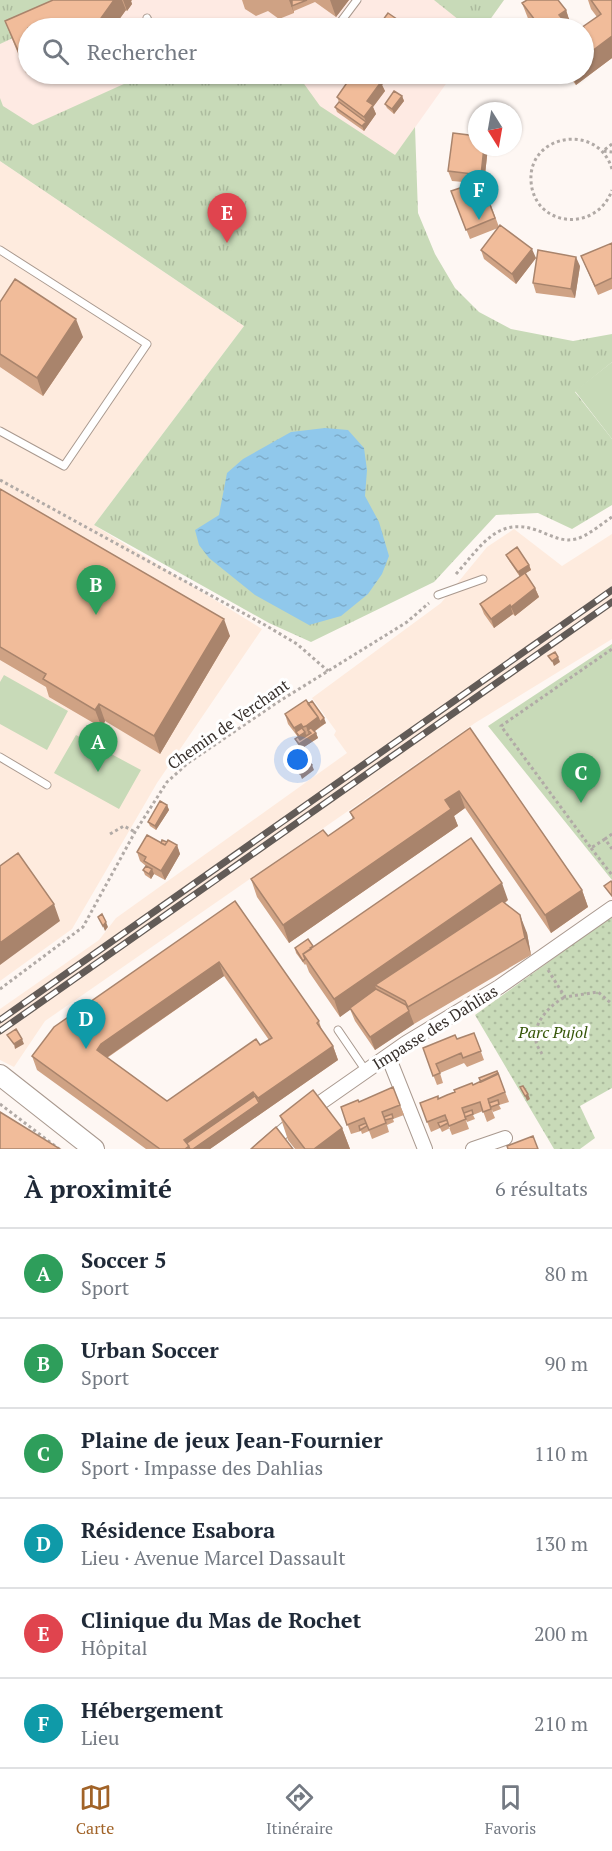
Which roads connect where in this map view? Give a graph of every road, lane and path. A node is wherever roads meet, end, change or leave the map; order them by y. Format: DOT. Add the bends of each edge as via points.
graph roads {
  1 [pos="357,0"];
  2 [pos="344,18"];
  3 [pos="612,144"];
  4 [pos="603,151"];
  5 [pos="612,152"];
  6 [pos="612,168"];
  7 [pos="612,190"];
  8 [pos="0,250"];
  9 [pos="0,431"];
  10 [pos="0,480"];
  11 [pos="612,517"];
  12 [pos="483,579"];
  13 [pos="438,595"];
  14 [pos="612,650"];
  15 [pos="328,671"];
  16 [pos="0,757"];
  17 [pos="47,785"];
  18 [pos="135,832"];
  19 [pos="110,834"];
  20 [pos="612,834"];
  21 [pos="605,839"];
  22 [pos="591,848"];
  23 [pos="612,849"];
  24 [pos="612,875"];
  25 [pos="612,909"];
  26 [pos="541,958"];
  27 [pos="0,989"];
  28 [pos="565,997"];
  29 [pos="612,1004"];
  30 [pos="338,1030"];
  31 [pos="542,1054"];
  32 [pos="388,1056"];
  33 [pos="366,1071"];
  34 [pos="0,1075"];
  35 [pos="0,1104"];
  36 [pos="505,1138"];
  37 [pos="59,1149"];
  38 [pos="94,1149"];
  39 [pos="262,1149"];
  40 [pos="424,1149"];
  41 [pos="473,1149"];
  1 -- 2 [label="lane"];
  3 -- 4 [label="path"];
  4 -- 5 [label="path"];
  4 -- 6 [label="path"];
  4 -- 7 [label="path" via="577,138 550,145 533,166 534,194 552,215 577,220 601,209"];
  8 -- 9 [label="lane" via="147,344 64,466"];
  10 -- 15 [label="path" via="265,625 297,644"];
  11 -- 13 [label="path, Chemin de Verchant" via="575,540 560,540 531,527 503,529 489,537"];
  12 -- 13 [label="lane"];
  13 -- 15 [label="path, Chemin de Verchant" via="407,622"];
  14 -- 22 [label="path" via="501,726"];
  15 -- 18 [label="path, Chemin de Verchant" via="188,763 167,782"];
  16 -- 17 [label="lane"];
  18 -- 19 [label="path" via="124,826"];
  18 -- 27 [label="path, Chemin de Verchant" via="83,927"];
  20 -- 21 [label="path"];
  21 -- 22 [label="path"];
  21 -- 23 [label="path"];
  22 -- 24 [label="path"];
  25 -- 26 [label="street, Impasse des Dahlias"];
  26 -- 28 [label="path"];
  26 -- 32 [label="street, Impasse des Dahlias"];
  28 -- 29 [label="path" via="598,992"];
  28 -- 31 [label="path" via="546,1012 536,1029"];
  30 -- 33 [label="lane"];
  32 -- 33 [label="street, Impasse des Dahlias"];
  32 -- 40 [label="street"];
  33 -- 39 [label="street, Impasse des Dahlias"];
  34 -- 38 [label="street"];
  35 -- 37 [label="path"];
  36 -- 41 [label="street"];
}
